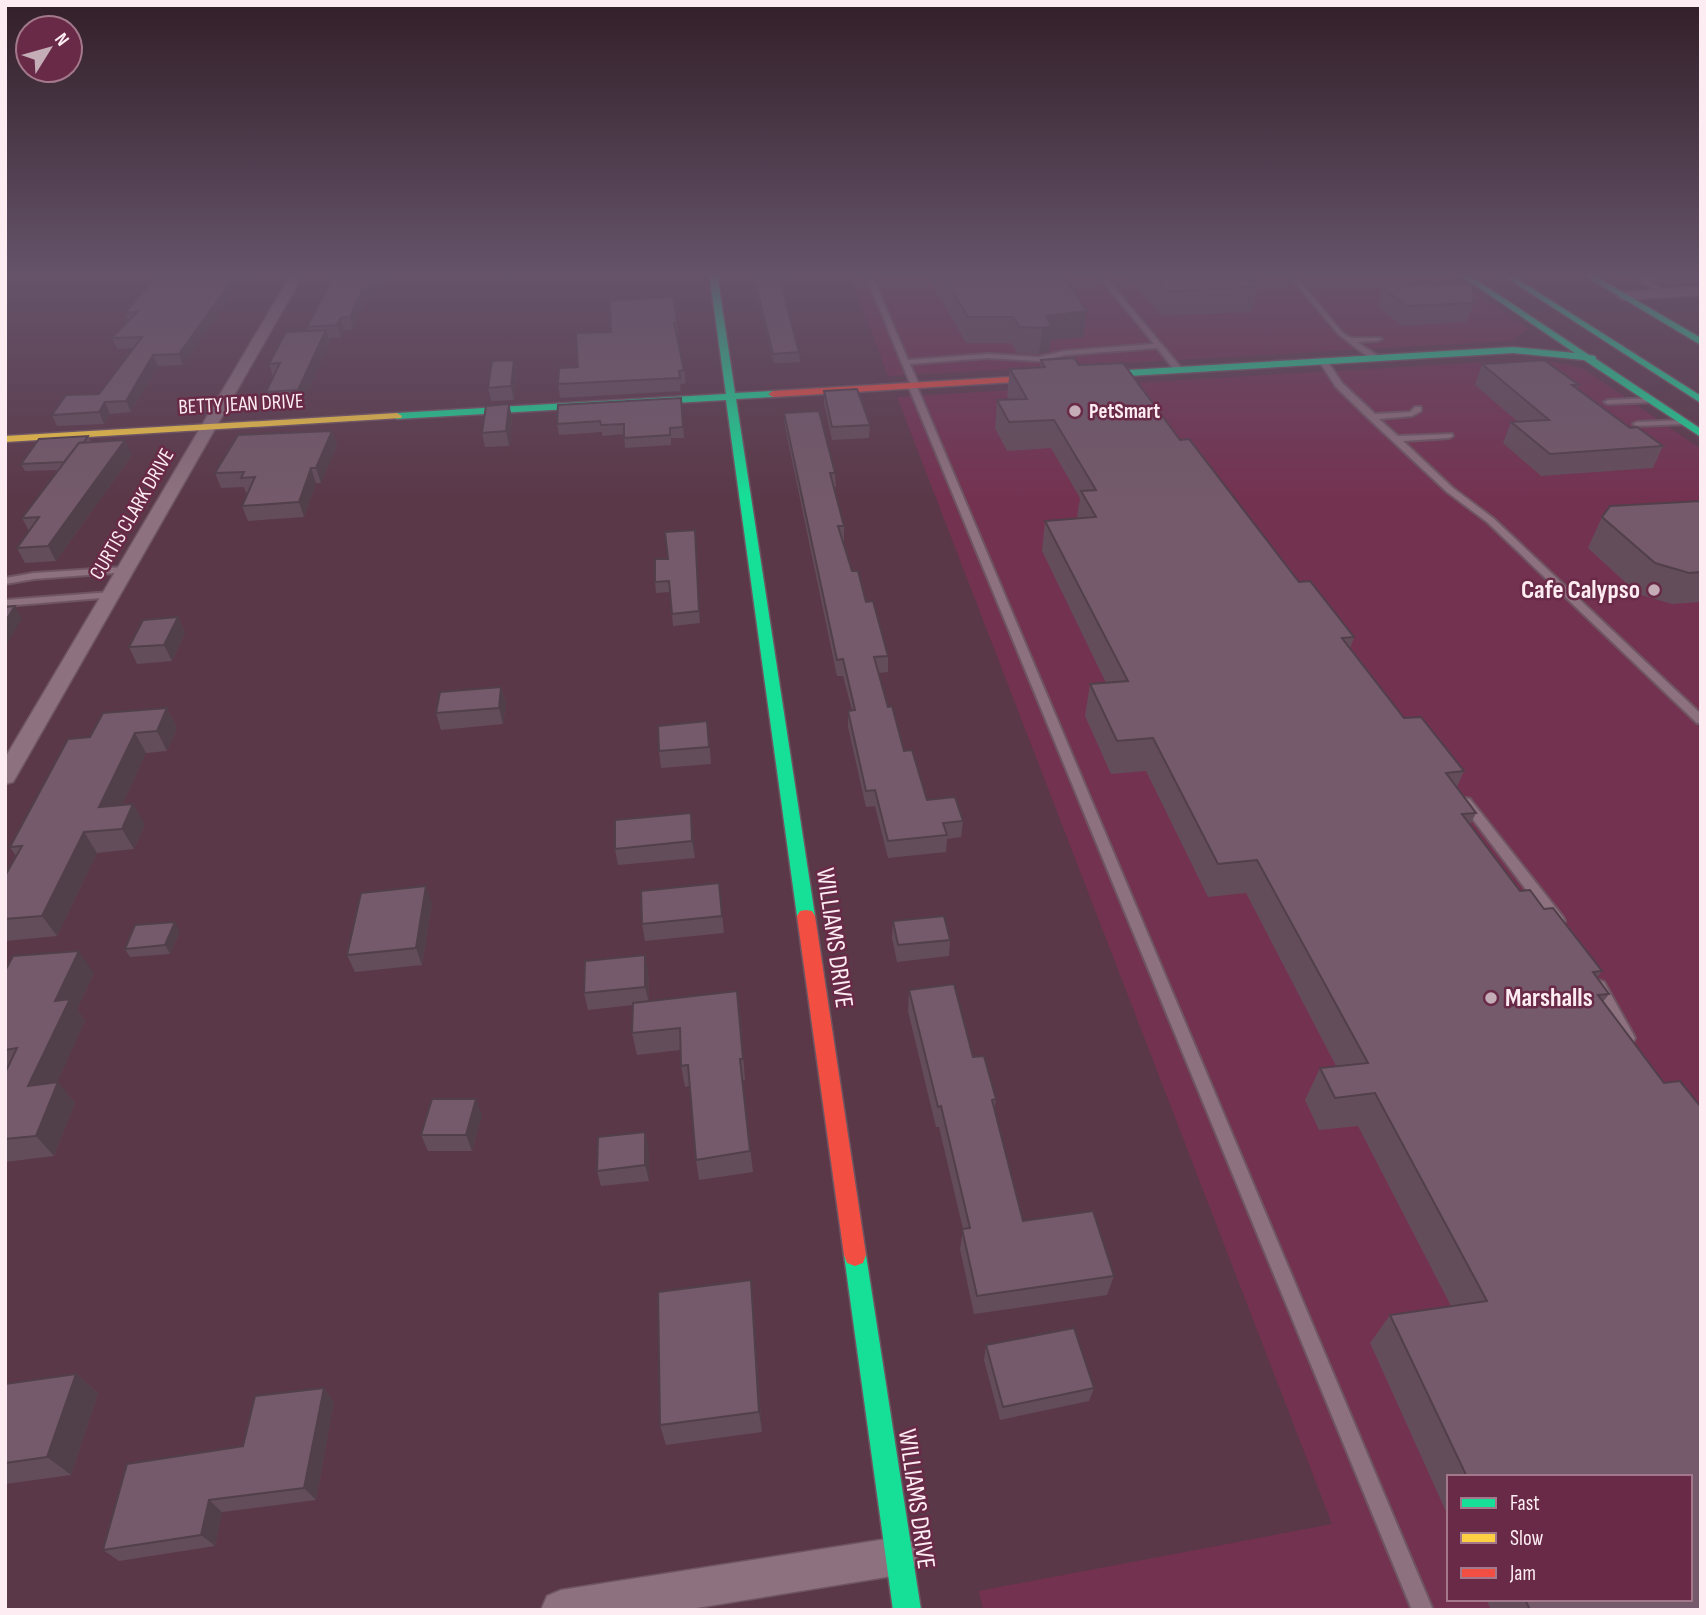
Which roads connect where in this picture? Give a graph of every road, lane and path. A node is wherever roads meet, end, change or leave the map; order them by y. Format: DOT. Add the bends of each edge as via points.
graph roads {
  1 [pos="254,348"];
  2 [pos="723,348"];
  3 [pos="900,348"];
  4 [pos="1127,348"];
  5 [pos="1161,348"];
  6 [pos="1362,348"];
  7 [pos="1517,348"];
  8 [pos="1576,348"];
  9 [pos="1580,348"];
  10 [pos="1621,348"];
  11 [pos="1048,349"];
  12 [pos="1513,350"];
  13 [pos="1016,351"];
  14 [pos="1065,353"];
  15 [pos="1002,355"];
  16 [pos="1375,358"];
  17 [pos="1592,358"];
  18 [pos="1323,361"];
  19 [pos="906,362"];
  20 [pos="1179,370"];
  21 [pos="1125,373"];
  22 [pos="913,385"];
  23 [pos="1138,390"];
  24 [pos="730,397"];
  25 [pos="1652,400"];
  26 [pos="1701,400"];
  27 [pos="1608,402"];
  28 [pos="1418,409"];
  29 [pos="1372,417"];
  30 [pos="1701,419"];
  31 [pos="1683,422"];
  32 [pos="1637,424"];
  33 [pos="209,427"];
  34 [pos="1701,434"];
  35 [pos="1449,436"];
  36 [pos="5,439"];
  37 [pos="1396,439"];
  38 [pos="125,570"];
  39 [pos="5,582"];
  40 [pos="111,595"];
  41 [pos="5,603"];
  42 [pos="1699,700"];
  43 [pos="1696,713"];
  44 [pos="1701,720"];
  45 [pos="5,777"];
  46 [pos="1458,791"];
  47 [pos="1564,929"];
  48 [pos="1592,973"];
  49 [pos="1633,1045"];
  50 [pos="899,1556"];
  51 [pos="561,1610"];
  52 [pos="907,1610"];
  53 [pos="1423,1610"];
  1 -- 33 [label="street, CURTIS CLARK DRIVE"];
  2 -- 24 [label="main road, WILLIAMS DRIVE"];
  3 -- 19 [label="lane"];
  4 -- 14 [label="lane"];
  5 -- 20 [label="lane"];
  6 -- 16 [label="lane"];
  7 -- 12 [label="main road"];
  8 -- 17 [label="main road"];
  9 -- 30 [label="main road"];
  10 -- 26 [label="main road"];
  11 -- 14 [label="lane"];
  12 -- 16 [label="main road, BETTY JEAN DRIVE"];
  12 -- 17 [label="main road"];
  13 -- 15 [label="lane"];
  14 -- 15 [label="lane" via="1024,360"];
  15 -- 19 [label="lane"];
  16 -- 18 [label="main road, BETTY JEAN DRIVE"];
  17 -- 25 [label="main road"];
  18 -- 20 [label="main road, BETTY JEAN DRIVE"];
  18 -- 29 [label="lane" via="1339,385"];
  19 -- 22 [label="lane"];
  20 -- 21 [label="main road, BETTY JEAN DRIVE"];
  21 -- 22 [label="main road, BETTY JEAN DRIVE"];
  21 -- 23 [label="lane"];
  22 -- 24 [label="main road, BETTY JEAN DRIVE"];
  22 -- 53 [label="lane"];
  24 -- 33 [label="main road, BETTY JEAN DRIVE"];
  24 -- 50 [label="main road, WILLIAMS DRIVE"];
  25 -- 27 [label="lane"];
  25 -- 31 [label="main road"];
  28 -- 29 [label="lane" via="1412,414"];
  29 -- 37 [label="lane"];
  31 -- 32 [label="lane"];
  31 -- 34 [label="main road"];
  33 -- 36 [label="main road, BETTY JEAN DRIVE"];
  33 -- 38 [label="street, CURTIS CLARK DRIVE"];
  35 -- 37 [label="lane"];
  37 -- 43 [label="lane" via="1490,520"];
  38 -- 39 [label="lane"];
  38 -- 40 [label="street, CURTIS CLARK DRIVE"];
  40 -- 41 [label="lane"];
  40 -- 45 [label="street, CURTIS CLARK DRIVE"];
  42 -- 43 [label="lane"];
  43 -- 44 [label="lane"];
  46 -- 47 [label="lane"];
  48 -- 49 [label="lane"];
  50 -- 51 [label="street"];
  50 -- 52 [label="main road, WILLIAMS DRIVE"];
}
